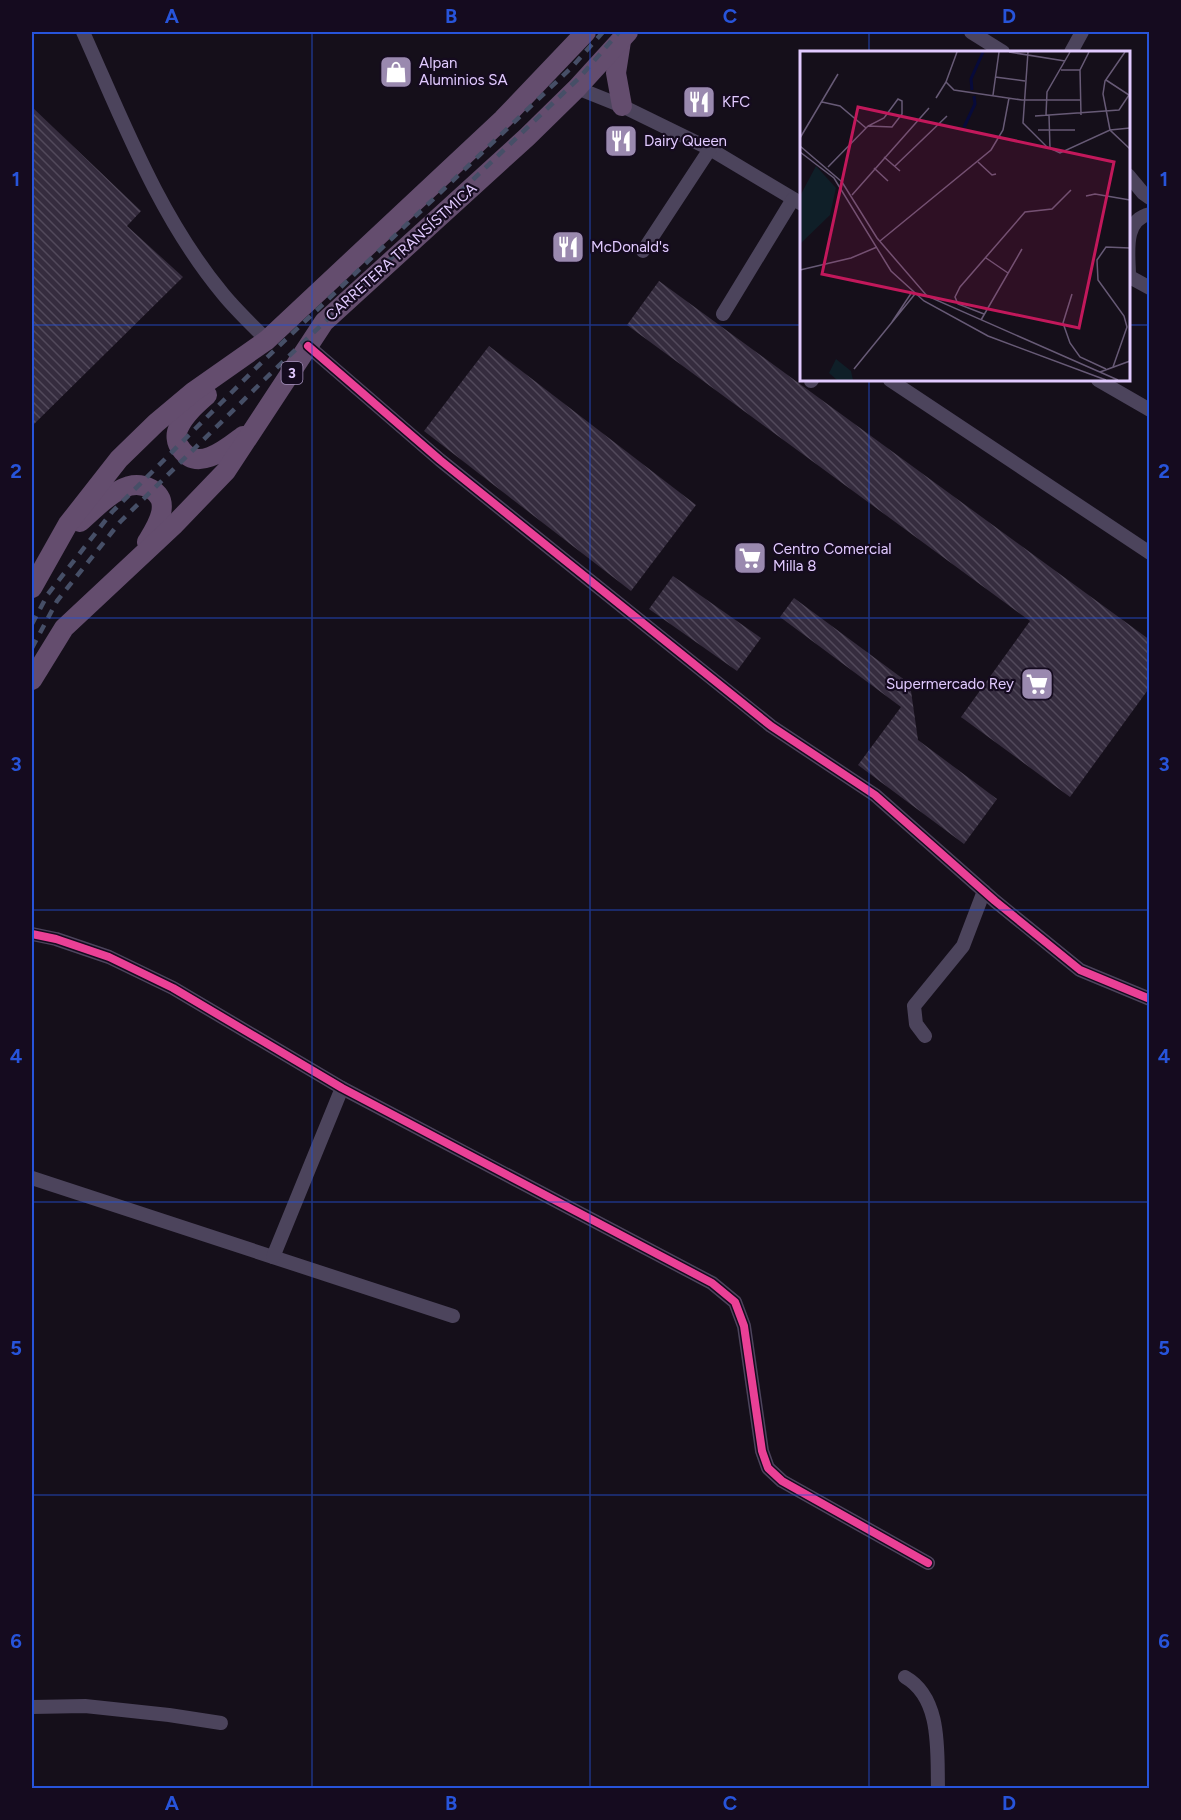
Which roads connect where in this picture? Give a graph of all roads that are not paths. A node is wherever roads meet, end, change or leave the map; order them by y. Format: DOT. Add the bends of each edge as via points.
graph roads {
  1 [pos="83,32"];
  2 [pos="586,32"];
  3 [pos="971,32"];
  4 [pos="1082,32"];
  5 [pos="625,36"];
  6 [pos="1001,51"];
  7 [pos="1072,51"];
  8 [pos="577,88"];
  9 [pos="622,106"];
  10 [pos="710,149"];
  11 [pos="1130,177"];
  12 [pos="1149,198"];
  13 [pos="797,201"];
  14 [pos="1149,214"];
  15 [pos="1130,235"];
  16 [pos="643,251"];
  17 [pos="1130,277"];
  18 [pos="1149,288"];
  19 [pos="723,314"];
  20 [pos="267,340"];
  21 [pos="308,345"];
  22 [pos="240,361"];
  23 [pos="891,381"];
  24 [pos="1100,381"];
  25 [pos="1149,410"];
  26 [pos="258,424"];
  27 [pos="57,541"];
  28 [pos="1149,553"];
  29 [pos="134,562"];
  30 [pos="32,588"];
  31 [pos="32,680"];
  32 [pos="984,891"];
  33 [pos="32,934"];
  34 [pos="1149,999"];
  35 [pos="926,1036"];
  36 [pos="342,1088"];
  37 [pos="32,1178"];
  38 [pos="273,1257"];
  39 [pos="453,1316"];
  40 [pos="928,1563"];
  41 [pos="904,1677"];
  42 [pos="32,1707"];
  43 [pos="221,1723"];
  44 [pos="939,1788"];
  1 -- 20 [label="street" via="147,175 181,235 222,294"];
  2 -- 20 [label="main road, CARRETERA TRANSÍSTMICA" via="503,118"];
  3 -- 6 [label="street"];
  4 -- 7 [label="street"];
  5 -- 8 [label="main road, CARRETERA TRANSÍSTMICA / 3"];
  5 -- 9 [label="main road" via="616,73"];
  8 -- 9 [label="street"];
  8 -- 21 [label="main road, CARRETERA TRANSÍSTMICA / 3" via="324,322"];
  9 -- 10 [label="street"];
  10 -- 13 [label="street"];
  10 -- 16 [label="street"];
  11 -- 12 [label="street"];
  13 -- 19 [label="street"];
  14 -- 15 [label="street" via="1132,225"];
  17 -- 18 [label="street"];
  20 -- 22 [label="main road, CARRETERA TRANSÍSTMICA"];
  21 -- 26 [label="main road, CARRETERA TRANSÍSTMICA / 3"];
  21 -- 32 [label="street" via="440,460 771,726 875,795"];
  22 -- 26 [label="main road" via="185,417 178,428 177,441 188,456 209,458"];
  22 -- 27 [label="main road, CARRETERA TRANSÍSTMICA" via="193,392 119,459"];
  23 -- 28 [label="street"];
  24 -- 25 [label="street"];
  26 -- 29 [label="main road, CARRETERA TRANSÍSTMICA / 3" via="226,471"];
  27 -- 29 [label="main road" via="117,492 143,486 156,492 162,510 157,527"];
  27 -- 30 [label="main road, CARRETERA TRANSÍSTMICA"];
  29 -- 31 [label="main road, CARRETERA TRANSÍSTMICA / 3" via="64,628"];
  32 -- 34 [label="street" via="1080,970"];
  32 -- 35 [label="street" via="963,946 914,1006 916,1024"];
  33 -- 36 [label="street" via="109,957 173,988"];
  36 -- 38 [label="street"];
  36 -- 40 [label="street" via="712,1283 735,1302 744,1326 762,1451 768,1468 782,1481"];
  37 -- 38 [label="street"];
  38 -- 39 [label="street"];
  41 -- 44 [label="street" via="912,1681 929,1704 937,1738"];
  42 -- 43 [label="street" via="85,1706"];
}
